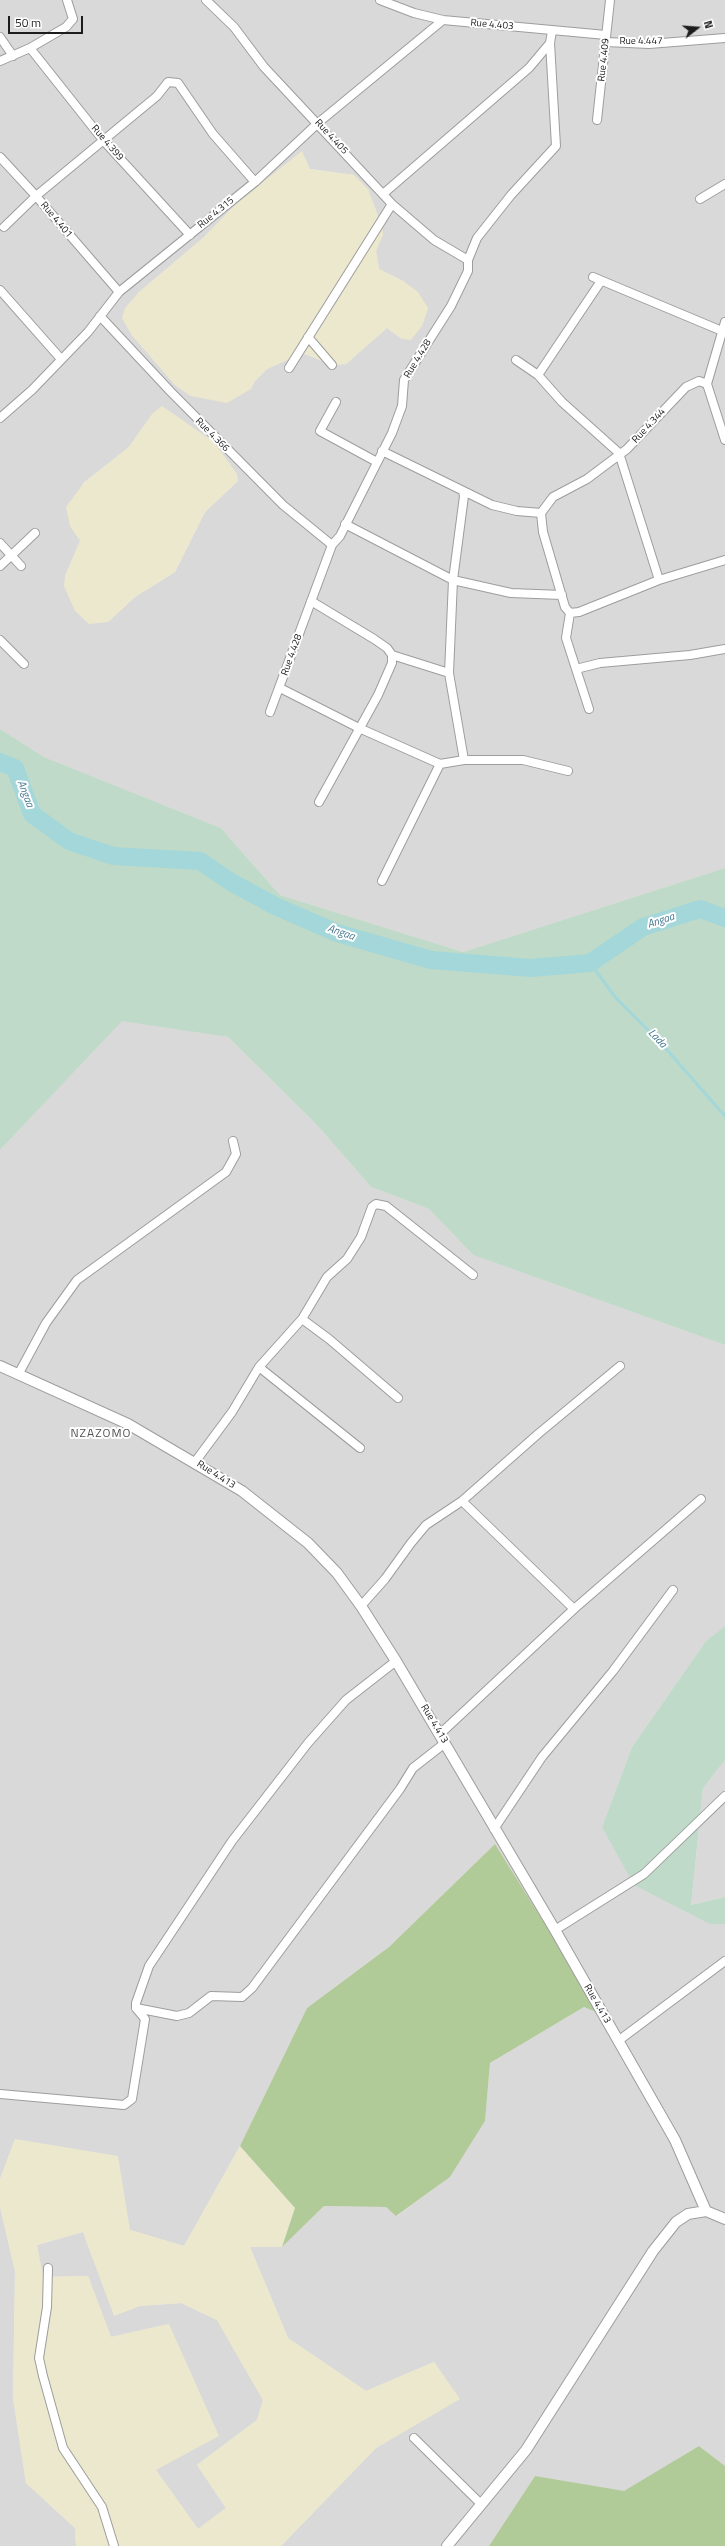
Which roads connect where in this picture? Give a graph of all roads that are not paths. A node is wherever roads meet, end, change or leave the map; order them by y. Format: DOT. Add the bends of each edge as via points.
graph roads {
  1 [pos="67,0"];
  2 [pos="206,0"];
  3 [pos="380,0"];
  4 [pos="610,0"];
  5 [pos="443,20"];
  6 [pos="552,31"];
  7 [pos="0,37"];
  8 [pos="606,38"];
  9 [pos="725,38"];
  10 [pos="550,43"];
  11 [pos="30,48"];
  12 [pos="13,56"];
  13 [pos="0,60"];
  14 [pos="598,120"];
  15 [pos="318,123"];
  16 [pos="103,140"];
  17 [pos="0,157"];
  18 [pos="255,182"];
  19 [pos="725,184"];
  20 [pos="383,194"];
  21 [pos="36,196"];
  22 [pos="700,199"];
  23 [pos="392,204"];
  24 [pos="4,227"];
  25 [pos="190,234"];
  26 [pos="468,260"];
  27 [pos="593,277"];
  28 [pos="601,281"];
  29 [pos="0,290"];
  30 [pos="119,292"];
  31 [pos="100,316"];
  32 [pos="725,322"];
  33 [pos="722,331"];
  34 [pos="308,338"];
  35 [pos="61,359"];
  36 [pos="516,360"];
  37 [pos="332,365"];
  38 [pos="289,368"];
  39 [pos="538,375"];
  40 [pos="707,384"];
  41 [pos="336,402"];
  42 [pos="0,418"];
  43 [pos="725,440"];
  44 [pos="382,451"];
  45 [pos="619,452"];
  46 [pos="376,462"];
  47 [pos="463,491"];
  48 [pos="541,513"];
  49 [pos="345,524"];
  50 [pos="35,532"];
  51 [pos="0,543"];
  52 [pos="332,545"];
  53 [pos="11,555"];
  54 [pos="725,560"];
  55 [pos="0,566"];
  56 [pos="21,566"];
  57 [pos="453,580"];
  58 [pos="659,580"];
  59 [pos="562,595"];
  60 [pos="311,601"];
  61 [pos="570,613"];
  62 [pos="0,640"];
  63 [pos="725,649"];
  64 [pos="392,655"];
  65 [pos="24,664"];
  66 [pos="576,669"];
  67 [pos="449,673"];
  68 [pos="280,688"];
  69 [pos="589,709"];
  70 [pos="270,712"];
  71 [pos="359,728"];
  72 [pos="464,760"];
  73 [pos="440,764"];
  74 [pos="568,771"];
  75 [pos="319,802"];
  76 [pos="382,881"];
  77 [pos="233,1141"];
  78 [pos="473,1275"];
  79 [pos="302,1319"];
  80 [pos="0,1366"];
  81 [pos="259,1366"];
  82 [pos="620,1366"];
  83 [pos="20,1374"];
  84 [pos="398,1398"];
  85 [pos="360,1448"];
  86 [pos="195,1462"];
  87 [pos="702,1499"];
  88 [pos="462,1501"];
  89 [pos="673,1590"];
  90 [pos="362,1606"];
  91 [pos="574,1609"];
  92 [pos="396,1661"];
  93 [pos="443,1738"];
  94 [pos="725,1796"];
  95 [pos="494,1829"];
  96 [pos="555,1930"];
  97 [pos="725,1961"];
  98 [pos="136,2008"];
  99 [pos="618,2041"];
  100 [pos="0,2094"];
  101 [pos="706,2211"];
  102 [pos="725,2219"];
  103 [pos="48,2268"];
  104 [pos="414,2438"];
  105 [pos="481,2504"];
  106 [pos="114,2546"];
  107 [pos="447,2546"];
  1 -- 11 [label="street" via="73,19 66,27"];
  2 -- 15 [label="street, Rue 4.405" via="234,27 264,67"];
  3 -- 5 [label="street, Rue 4.403" via="414,13"];
  4 -- 8 [label="street, Rue 4.409"];
  5 -- 6 [label="street, Rue 4.403"];
  5 -- 15 [label="street, Rue 4.315"];
  6 -- 8 [label="street, Rue 4.403"];
  6 -- 10 [label="street, Rue 4.428"];
  7 -- 12 [label="street"];
  8 -- 9 [label="street, Rue 4.447" via="649,44"];
  8 -- 14 [label="street, Rue 4.409"];
  10 -- 20 [label="street" via="528,68"];
  10 -- 26 [label="street, Rue 4.428" via="556,146 476,238"];
  11 -- 12 [label="street"];
  11 -- 16 [label="street, Rue 4.399"];
  12 -- 13 [label="street"];
  15 -- 18 [label="street, Rue 4.315"];
  15 -- 20 [label="street, Rue 4.405"];
  16 -- 18 [label="street, Rue 4.401" via="157,96 168,82 174,81 213,134"];
  16 -- 21 [label="street, Rue 4.401"];
  16 -- 25 [label="street, Rue 4.399"];
  17 -- 21 [label="street"];
  18 -- 25 [label="street, Rue 4.315"];
  19 -- 22 [label="street"];
  20 -- 23 [label="street, Rue 4.405"];
  21 -- 24 [label="street"];
  21 -- 30 [label="street, Rue 4.401"];
  23 -- 26 [label="street, Rue 4.405" via="434,240"];
  23 -- 34 [label="street"];
  25 -- 30 [label="street, Rue 4.315"];
  26 -- 44 [label="street, Rue 4.428" via="468,271 451,306 404,380 402,406"];
  27 -- 28 [label="street"];
  28 -- 33 [label="street"];
  28 -- 39 [label="street"];
  29 -- 35 [label="street"];
  30 -- 31 [label="street, Rue 4.315"];
  31 -- 35 [label="street, Rue 4.315"];
  31 -- 52 [label="street, Rue 4.366" via="283,505"];
  32 -- 33 [label="street"];
  33 -- 40 [label="street"];
  34 -- 37 [label="street"];
  34 -- 38 [label="street"];
  35 -- 42 [label="street, Rue 4.315"];
  36 -- 39 [label="street"];
  39 -- 45 [label="street" via="562,402"];
  40 -- 43 [label="street"];
  40 -- 45 [label="street, Rue 4.344" via="699,381 686,387 627,449"];
  41 -- 46 [label="street" via="320,431"];
  44 -- 46 [label="street, Rue 4.428"];
  44 -- 47 [label="street" via="456,485"];
  45 -- 48 [label="street, Rue 4.344" via="587,479 553,497"];
  45 -- 58 [label="street"];
  46 -- 49 [label="street, Rue 4.428"];
  47 -- 48 [label="street" via="492,505"];
  47 -- 57 [label="street"];
  48 -- 59 [label="street" via="543,532"];
  49 -- 52 [label="street, Rue 4.428" via="340,536"];
  49 -- 57 [label="street"];
  50 -- 53 [label="street"];
  51 -- 53 [label="street"];
  52 -- 60 [label="street, Rue 4.428"];
  53 -- 55 [label="street"];
  53 -- 56 [label="street"];
  54 -- 58 [label="street"];
  57 -- 59 [label="street" via="511,593"];
  57 -- 67 [label="street"];
  58 -- 61 [label="street" via="579,612"];
  59 -- 61 [label="street" via="565,607"];
  60 -- 64 [label="street" via="374,639"];
  60 -- 68 [label="street, Rue 4.428"];
  61 -- 66 [label="street" via="566,638"];
  62 -- 65 [label="street"];
  63 -- 66 [label="street" via="690,655 600,663"];
  64 -- 67 [label="street"];
  64 -- 71 [label="street" via="392,663"];
  66 -- 69 [label="street"];
  67 -- 72 [label="street"];
  68 -- 70 [label="street, Rue 4.428"];
  68 -- 71 [label="street"];
  71 -- 73 [label="street"];
  71 -- 75 [label="street"];
  72 -- 73 [label="street"];
  72 -- 74 [label="street" via="523,760"];
  73 -- 76 [label="street"];
  77 -- 83 [label="street" via="236,1154 226,1172 76,1280 46,1323"];
  78 -- 79 [label="street" via="386,1206 376,1204 372,1207 362,1237 347,1259 320,1286"];
  79 -- 81 [label="street"];
  79 -- 84 [label="street" via="330,1339"];
  80 -- 83 [label="street, Rue 4.413"];
  81 -- 85 [label="street"];
  81 -- 86 [label="street" via="232,1412"];
  82 -- 88 [label="street"];
  83 -- 86 [label="street, Rue 4.413" via="128,1424"];
  86 -- 90 [label="street, Rue 4.413" via="242,1490 308,1542 337,1573"];
  87 -- 91 [label="street"];
  88 -- 90 [label="street" via="426,1525 397,1565"];
  88 -- 91 [label="street"];
  89 -- 95 [label="street" via="613,1671 542,1757"];
  90 -- 92 [label="street, Rue 4.413"];
  91 -- 93 [label="street"];
  92 -- 93 [label="street, Rue 4.413"];
  92 -- 98 [label="street" via="346,1700 308,1743 232,1841 149,1966"];
  93 -- 95 [label="street, Rue 4.413"];
  93 -- 98 [label="street" via="413,1768 252,1988 242,1997 210,1996 189,2013 177,2016"];
  94 -- 96 [label="street" via="644,1874"];
  95 -- 96 [label="street, Rue 4.413"];
  96 -- 99 [label="street, Rue 4.413"];
  97 -- 99 [label="street"];
  98 -- 100 [label="street" via="145,2019 132,2099 129,2102 124,2105"];
  99 -- 101 [label="street, Rue 4.413" via="674,2140"];
  101 -- 102 [label="street"];
  101 -- 105 [label="street" via="688,2214 676,2222 653,2251 526,2450"];
  103 -- 106 [label="street" via="47,2307 39,2358 43,2376 63,2448 102,2507"];
  104 -- 105 [label="street"];
  105 -- 107 [label="street"];
}
